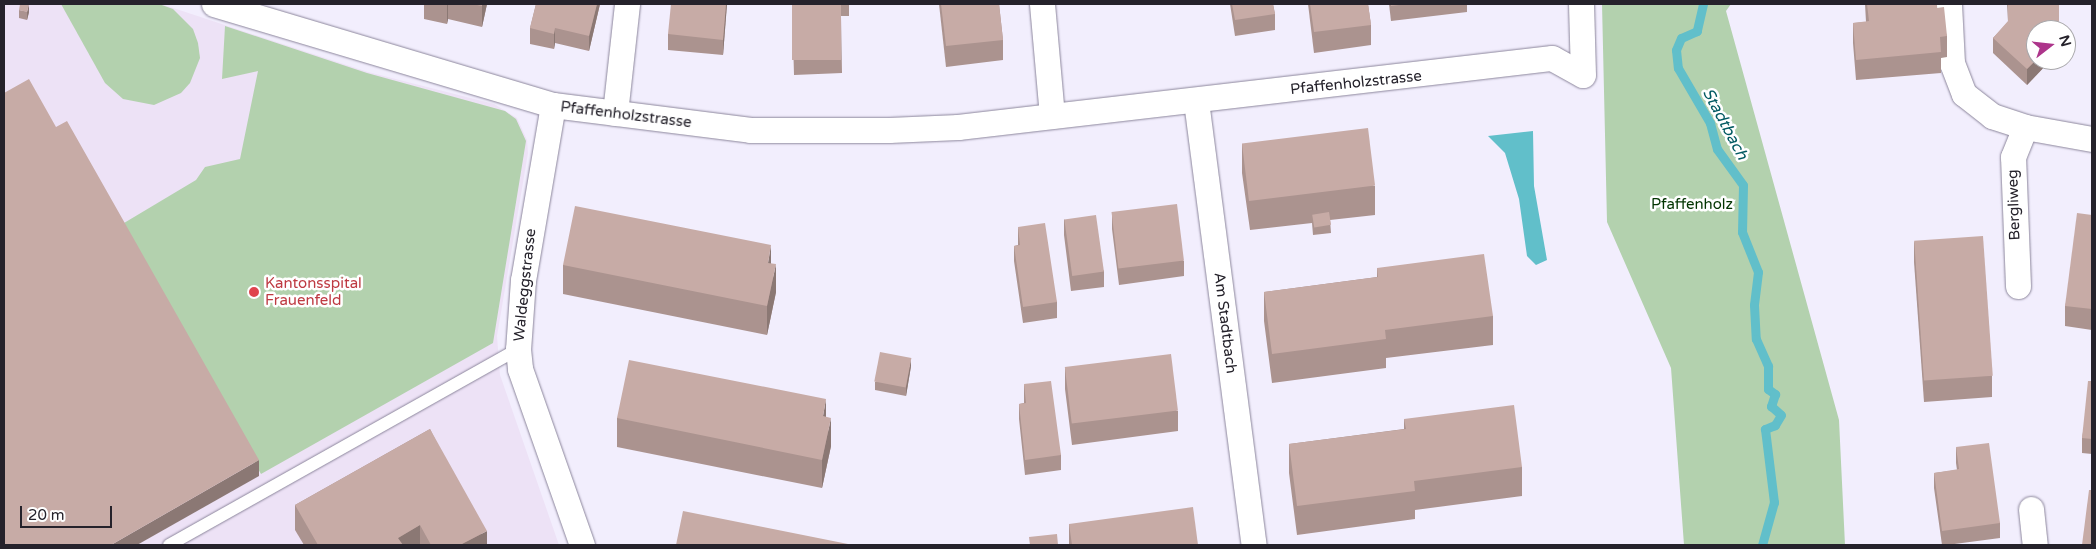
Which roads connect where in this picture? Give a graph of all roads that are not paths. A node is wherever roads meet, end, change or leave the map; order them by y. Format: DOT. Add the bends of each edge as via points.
graph roads {
  1 [pos="214,4"];
  2 [pos="627,4"];
  3 [pos="1042,4"];
  4 [pos="1581,4"];
  5 [pos="1949,4"];
  6 [pos="1196,101"];
  7 [pos="553,105"];
  8 [pos="615,113"];
  9 [pos="1052,116"];
  10 [pos="2025,127"];
  11 [pos="2092,139"];
  12 [pos="2018,286"];
  13 [pos="518,349"];
  14 [pos="2031,509"];
  15 [pos="169,545"];
  16 [pos="582,545"];
  17 [pos="1254,545"];
  18 [pos="2035,545"];
  1 -- 7 [label="street, Pfaffenholzstrasse"];
  2 -- 8 [label="street"];
  3 -- 9 [label="street"];
  4 -- 6 [label="street, Pfaffenholzstrasse" via="1584,75 1552,58"];
  5 -- 10 [label="street" via="1952,63 1964,94 1992,116"];
  6 -- 9 [label="street, Pfaffenholzstrasse"];
  6 -- 17 [label="street, Am Stadtbach"];
  7 -- 8 [label="street, Pfaffenholzstrasse"];
  7 -- 13 [label="street, Waldeggstrasse" via="523,280"];
  8 -- 9 [label="street, Pfaffenholzstrasse" via="760,130 889,130"];
  10 -- 11 [label="street"];
  10 -- 12 [label="street, Bergliweg" via="2013,157"];
  13 -- 15 [label="lane"];
  13 -- 16 [label="street, Waldeggstrasse" via="520,369"];
  14 -- 18 [label="street"];
}
